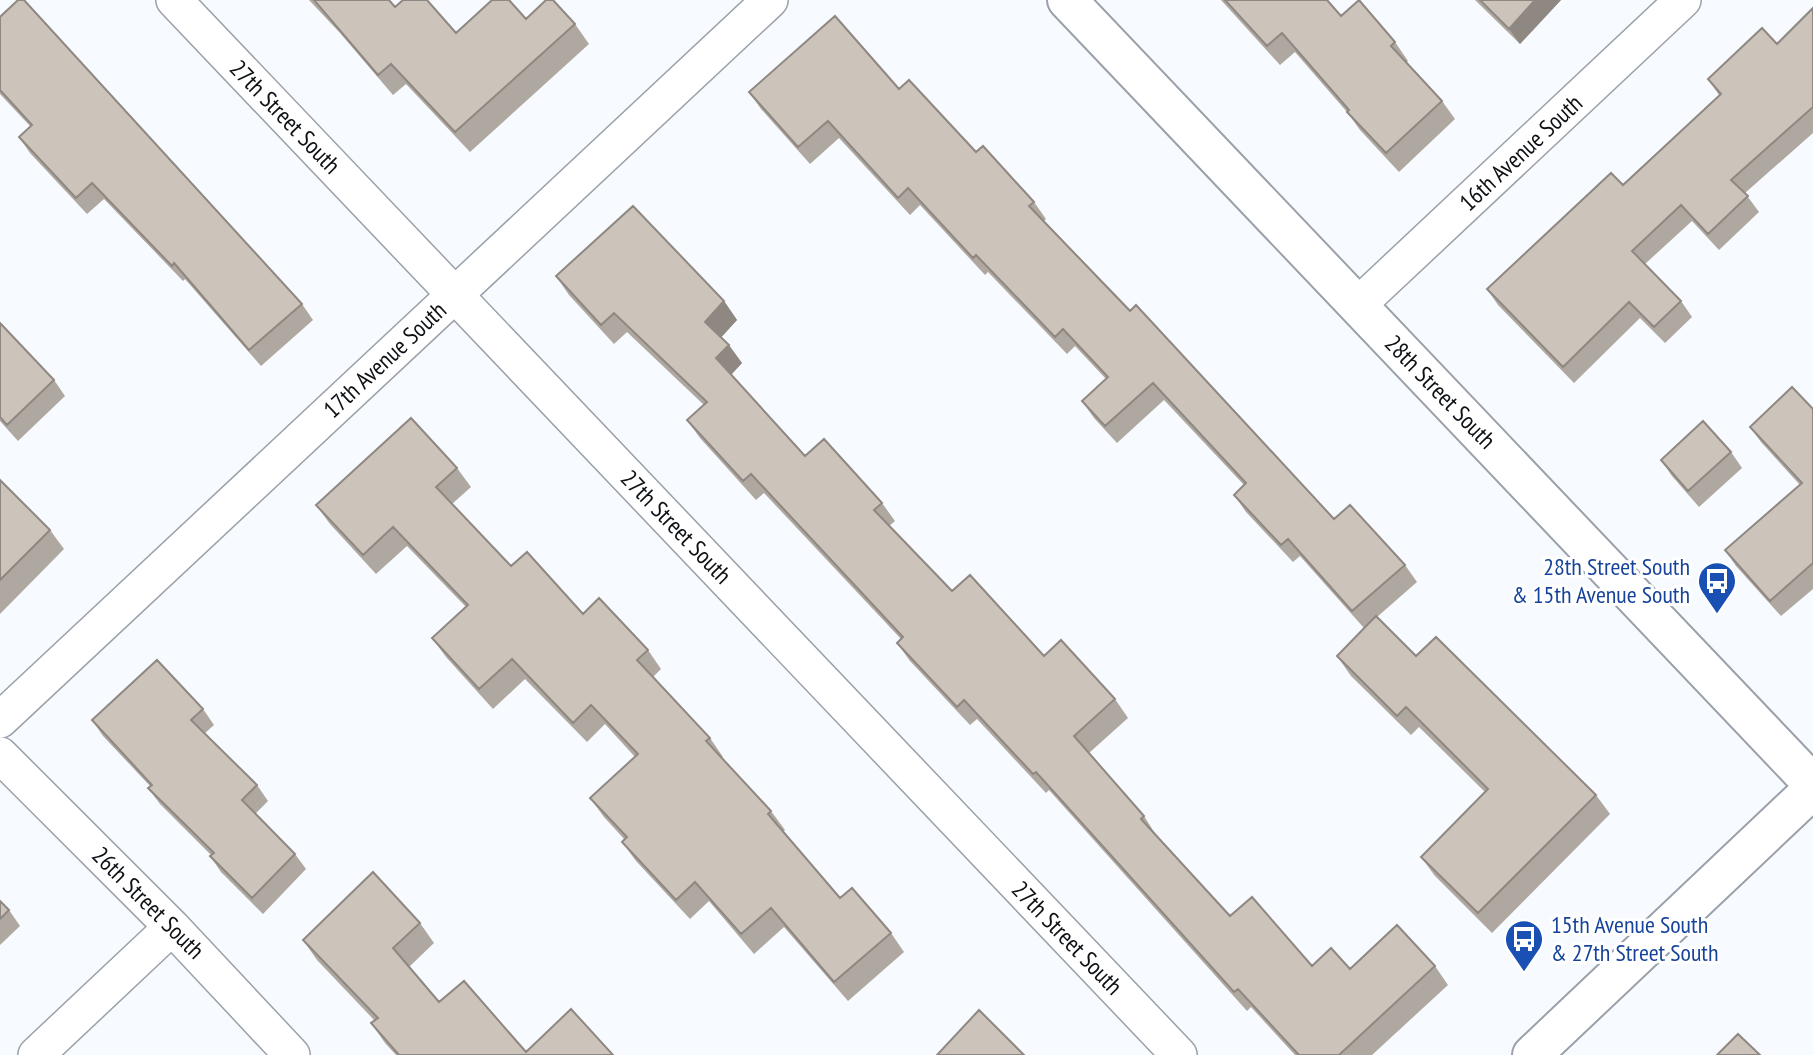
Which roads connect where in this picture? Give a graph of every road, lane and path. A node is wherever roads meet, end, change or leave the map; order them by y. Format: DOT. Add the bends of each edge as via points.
graph roads {
  1 [pos="174,0"];
  2 [pos="769,0"];
  3 [pos="1067,0"];
  4 [pos="1683,0"];
  5 [pos="455,295"];
  6 [pos="1358,306"];
  7 [pos="0,720"];
  8 [pos="0,755"];
  9 [pos="1813,787"];
  10 [pos="173,926"];
  11 [pos="36,1055"];
  12 [pos="292,1055"];
  13 [pos="1179,1055"];
  14 [pos="1532,1055"];
  1 -- 5 [label="street, 27th Street South"];
  2 -- 5 [label="street, 17th Avenue South"];
  3 -- 6 [label="street, 28th Street South"];
  4 -- 6 [label="street, 16th Avenue South"];
  5 -- 7 [label="street, 17th Avenue South"];
  5 -- 13 [label="street, 27th Street South"];
  6 -- 9 [label="street, 28th Street South"];
  8 -- 10 [label="street, 26th Street South"];
  9 -- 14 [label="street"];
  10 -- 11 [label="street"];
  10 -- 12 [label="street, 26th Street South"];
}
